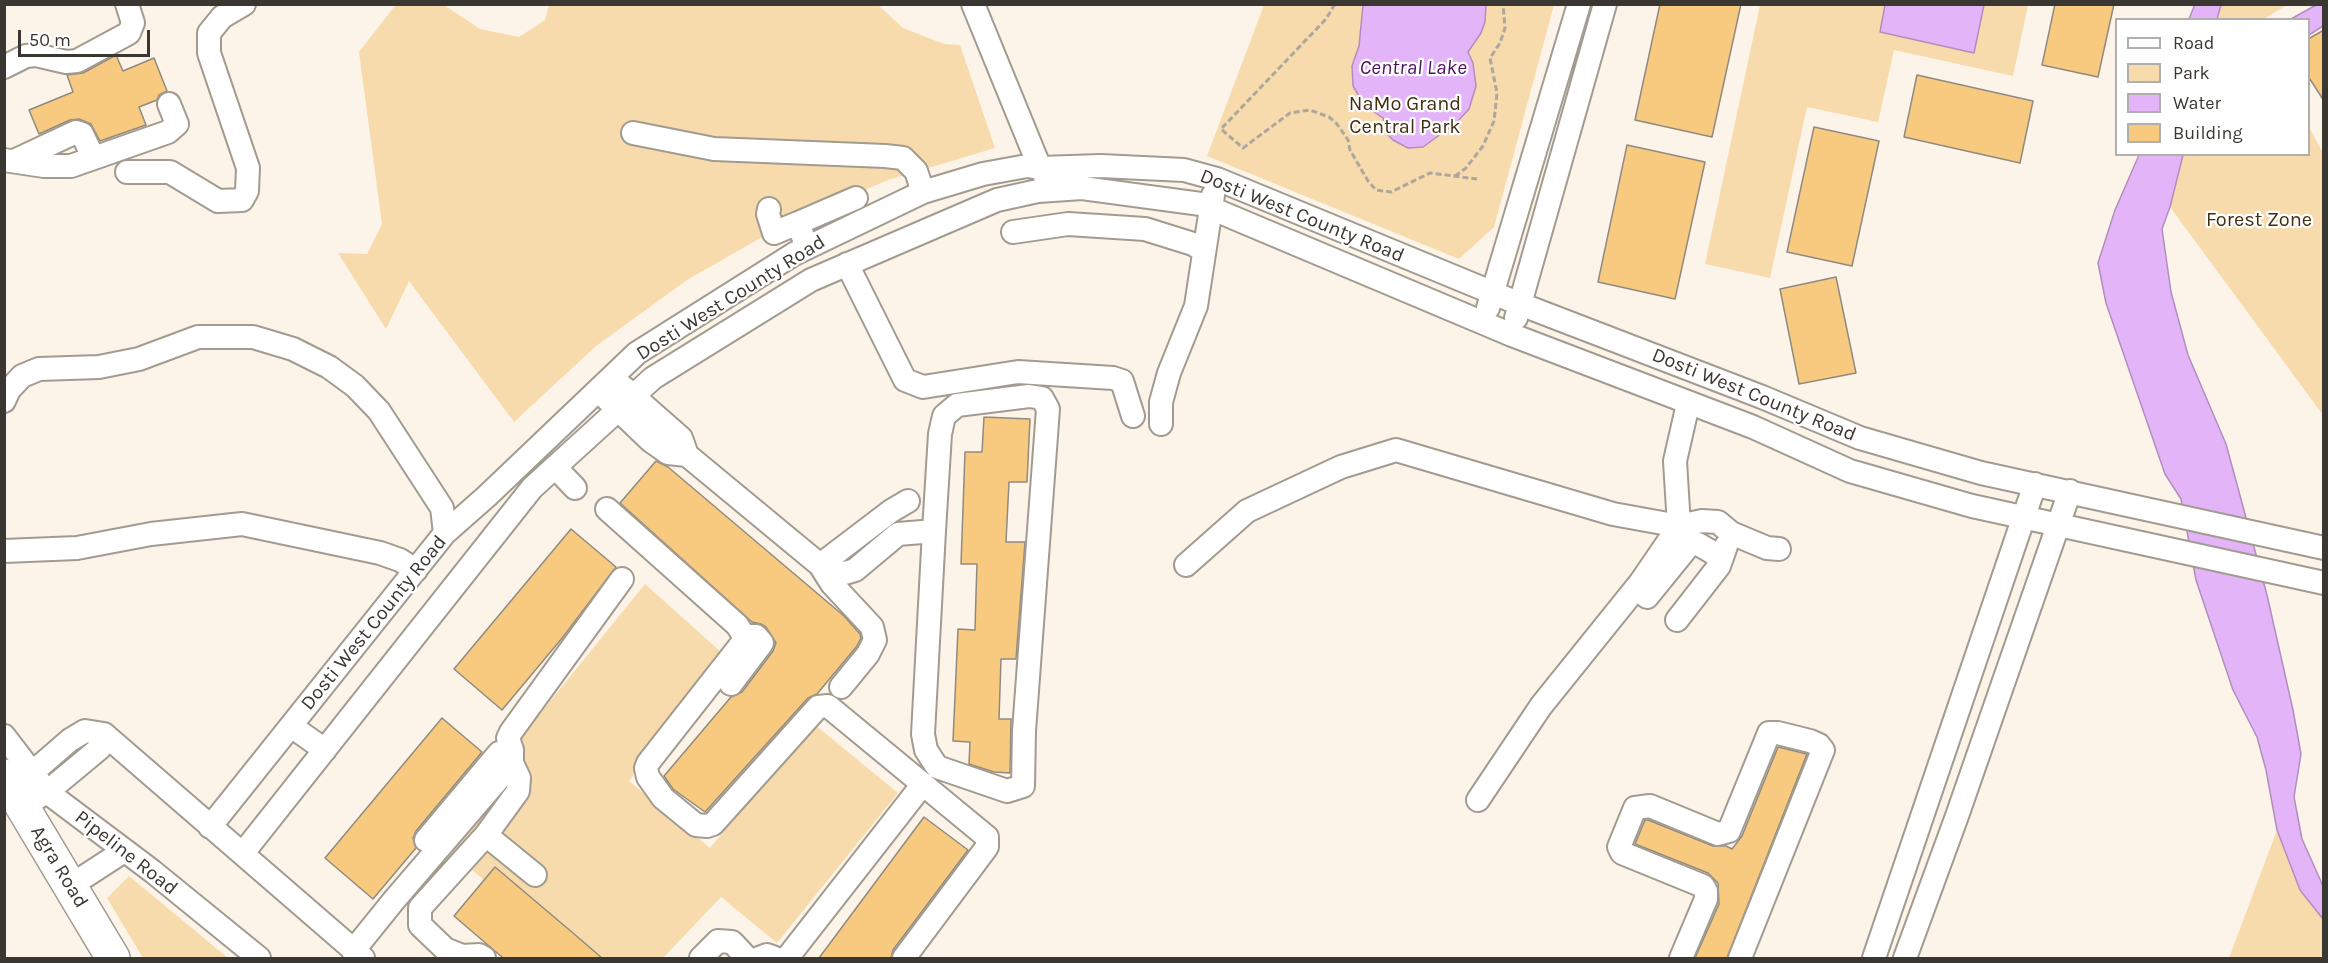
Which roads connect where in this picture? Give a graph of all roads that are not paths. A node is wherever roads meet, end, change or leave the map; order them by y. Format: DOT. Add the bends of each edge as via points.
graph roads {
  1 [pos="127,4"];
  2 [pos="244,4"];
  3 [pos="973,4"];
  4 [pos="1579,4"];
  5 [pos="1605,4"];
  6 [pos="4,67"];
  7 [pos="169,104"];
  8 [pos="633,133"];
  9 [pos="9,160"];
  10 [pos="1040,168"];
  11 [pos="127,172"];
  12 [pos="1217,180"];
  13 [pos="1053,190"];
  14 [pos="923,192"];
  15 [pos="856,198"];
  16 [pos="770,208"];
  17 [pos="1209,208"];
  18 [pos="798,224"];
  19 [pos="1013,232"];
  20 [pos="807,248"];
  21 [pos="1204,251"];
  22 [pos="847,264"];
  23 [pos="1492,293"];
  24 [pos="1520,304"];
  25 [pos="1484,324"];
  26 [pos="1512,336"];
  27 [pos="605,384"];
  28 [pos="1762,397"];
  29 [pos="4,401"];
  30 [pos="625,402"];
  31 [pos="1689,404"];
  32 [pos="1134,416"];
  33 [pos="1161,424"];
  34 [pos="1753,427"];
  35 [pos="555,467"];
  36 [pos="2035,484"];
  37 [pos="575,488"];
  38 [pos="2070,491"];
  39 [pos="908,501"];
  40 [pos="607,509"];
  41 [pos="2025,517"];
  42 [pos="2060,524"];
  43 [pos="1679,526"];
  44 [pos="934,531"];
  45 [pos="445,533"];
  46 [pos="1731,533"];
  47 [pos="2324,548"];
  48 [pos="1779,549"];
  49 [pos="4,551"];
  50 [pos="1722,558"];
  51 [pos="820,565"];
  52 [pos="1186,565"];
  53 [pos="416,570"];
  54 [pos="622,579"];
  55 [pos="2324,583"];
  56 [pos="1647,597"];
  57 [pos="1677,620"];
  58 [pos="744,636"];
  59 [pos="731,684"];
  60 [pos="841,687"];
  61 [pos="291,726"];
  62 [pos="4,736"];
  63 [pos="325,750"];
  64 [pos="512,757"];
  65 [pos="923,784"];
  66 [pos="24,786"];
  67 [pos="1478,800"];
  68 [pos="1927,804"];
  69 [pos="1957,816"];
  70 [pos="210,827"];
  71 [pos="486,835"];
  72 [pos="124,850"];
  73 [pos="243,853"];
  74 [pos="535,875"];
  75 [pos="70,886"];
  76 [pos="353,951"];
  77 [pos="113,958"];
  78 [pos="259,958"];
  79 [pos="484,958"];
  80 [pos="701,958"];
  81 [pos="747,958"];
  82 [pos="759,958"];
  83 [pos="775,958"];
  84 [pos="787,958"];
  85 [pos="904,958"];
  86 [pos="1681,958"];
  87 [pos="1740,958"];
  88 [pos="1874,958"];
  89 [pos="1905,958"];
  1 -- 6 [label="street" via="133,23 129,33 77,61 36,55"];
  2 -- 11 [label="street" via="222,17 209,33 209,52 248,168 247,191 242,200 218,201 170,172"];
  3 -- 10 [label="street"];
  4 -- 23 [label="street"];
  5 -- 24 [label="street"];
  7 -- 9 [label="street" via="177,124 168,132 71,166"];
  8 -- 14 [label="street" via="714,149 903,158 916,171"];
  10 -- 12 [label="street, Dosti West County Road" via="1184,170"];
  10 -- 13 [label="street"];
  10 -- 14 [label="street, Dosti West County Road" via="1027,166 983,174"];
  12 -- 17 [label="street"];
  12 -- 23 [label="street, Dosti West County Road"];
  13 -- 17 [label="street, Dosti West County Road" via="1082,188"];
  13 -- 22 [label="street, Dosti West County Road" via="997,200"];
  14 -- 20 [label="street, Dosti West County Road"];
  15 -- 18 [label="street"];
  16 -- 18 [label="street" via="774,233"];
  17 -- 21 [label="street"];
  17 -- 25 [label="street, Dosti West County Road"];
  18 -- 20 [label="street"];
  19 -- 21 [label="street" via="1068,224 1144,229"];
  20 -- 27 [label="street, Dosti West County Road" via="637,353"];
  21 -- 33 [label="street" via="1196,306 1169,373 1161,402"];
  22 -- 30 [label="street, Dosti West County Road" via="811,280 653,378"];
  22 -- 32 [label="street" via="905,380 923,387 1018,372 1113,378 1122,381"];
  23 -- 24 [label="street, Dosti West County Road"];
  23 -- 25 [label="street"];
  24 -- 26 [label="street"];
  24 -- 28 [label="street, Dosti West County Road"];
  25 -- 26 [label="street, Dosti West County Road"];
  26 -- 31 [label="street, Dosti West County Road"];
  27 -- 30 [label="street"];
  27 -- 45 [label="street, Dosti West County Road"];
  28 -- 34 [label="street"];
  28 -- 36 [label="street, Dosti West County Road" via="1860,438"];
  29 -- 45 [label="street" via="22,376 39,369 99,367 139,359 198,337 253,337 293,349 355,386 379,411 442,508"];
  30 -- 35 [label="street, Dosti West County Road"];
  30 -- 51 [label="street" via="651,441 668,453 687,455"];
  31 -- 34 [label="street, Dosti West County Road"];
  31 -- 43 [label="street" via="1675,460"];
  34 -- 41 [label="street, Dosti West County Road" via="1850,471"];
  35 -- 37 [label="street"];
  35 -- 63 [label="street, Dosti West County Road" via="532,488"];
  36 -- 38 [label="street, Dosti West County Road"];
  36 -- 41 [label="street"];
  38 -- 42 [label="street"];
  38 -- 47 [label="street, Dosti West County Road"];
  39 -- 51 [label="street"];
  40 -- 58 [label="street" via="737,625"];
  41 -- 42 [label="street, Dosti West County Road"];
  41 -- 68 [label="street"];
  42 -- 55 [label="street, Dosti West County Road"];
  42 -- 69 [label="street"];
  43 -- 46 [label="street" via="1718,522"];
  43 -- 52 [label="street" via="1613,514 1396,450 1341,467 1247,511"];
  43 -- 67 [label="street" via="1640,583 1541,706"];
  44 -- 44 [label="street" via="944,416 957,405 1029,396 1042,398 1048,409 1023,786 1007,791 937,767 926,750 923,734"];
  44 -- 51 [label="street" via="898,534 855,570 845,573 832,572"];
  45 -- 53 [label="street, Dosti West County Road"];
  46 -- 48 [label="street"];
  46 -- 50 [label="street"];
  49 -- 53 [label="street" via="77,549 151,534 242,524 380,553"];
  50 -- 56 [label="street" via="1698,544 1690,544"];
  50 -- 57 [label="street"];
  51 -- 60 [label="street" via="831,584 872,627 875,640"];
  53 -- 61 [label="street, Dosti West County Road"];
  54 -- 64 [label="street" via="511,732 508,738"];
  58 -- 59 [label="street" via="756,636 762,643"];
  58 -- 65 [label="street" via="648,763 648,777 663,798 696,825 713,824 818,707 828,706"];
  61 -- 63 [label="street"];
  61 -- 70 [label="street, Dosti West County Road"];
  62 -- 66 [label="street, Pipeline Road"];
  63 -- 73 [label="street, Dosti West County Road"];
  64 -- 71 [label="street" via="519,777 518,791"];
  64 -- 76 [label="street" via="499,753"];
  65 -- 84 [label="street"];
  65 -- 85 [label="street" via="987,837 987,847"];
  66 -- 70 [label="street" via="70,740 85,731 104,734"];
  66 -- 72 [label="street, Pipeline Road"];
  66 -- 75 [label="highway, Agra Road"];
  68 -- 69 [label="street"];
  68 -- 88 [label="street"];
  69 -- 89 [label="street"];
  70 -- 73 [label="street"];
  71 -- 74 [label="street"];
  71 -- 79 [label="street" via="420,908 420,925 444,949"];
  72 -- 75 [label="street"];
  72 -- 78 [label="street, Pipeline Road"];
  73 -- 76 [label="street"];
  75 -- 77 [label="highway, Agra Road"];
  80 -- 81 [label="street" via="718,941 732,942"];
  82 -- 83 [label="street" via="767,954"];
  86 -- 87 [label="street" via="1706,891 1703,886 1622,853 1619,847 1635,808 1650,806 1718,834 1729,831 1768,733 1778,733 1810,741 1823,750"];
}
